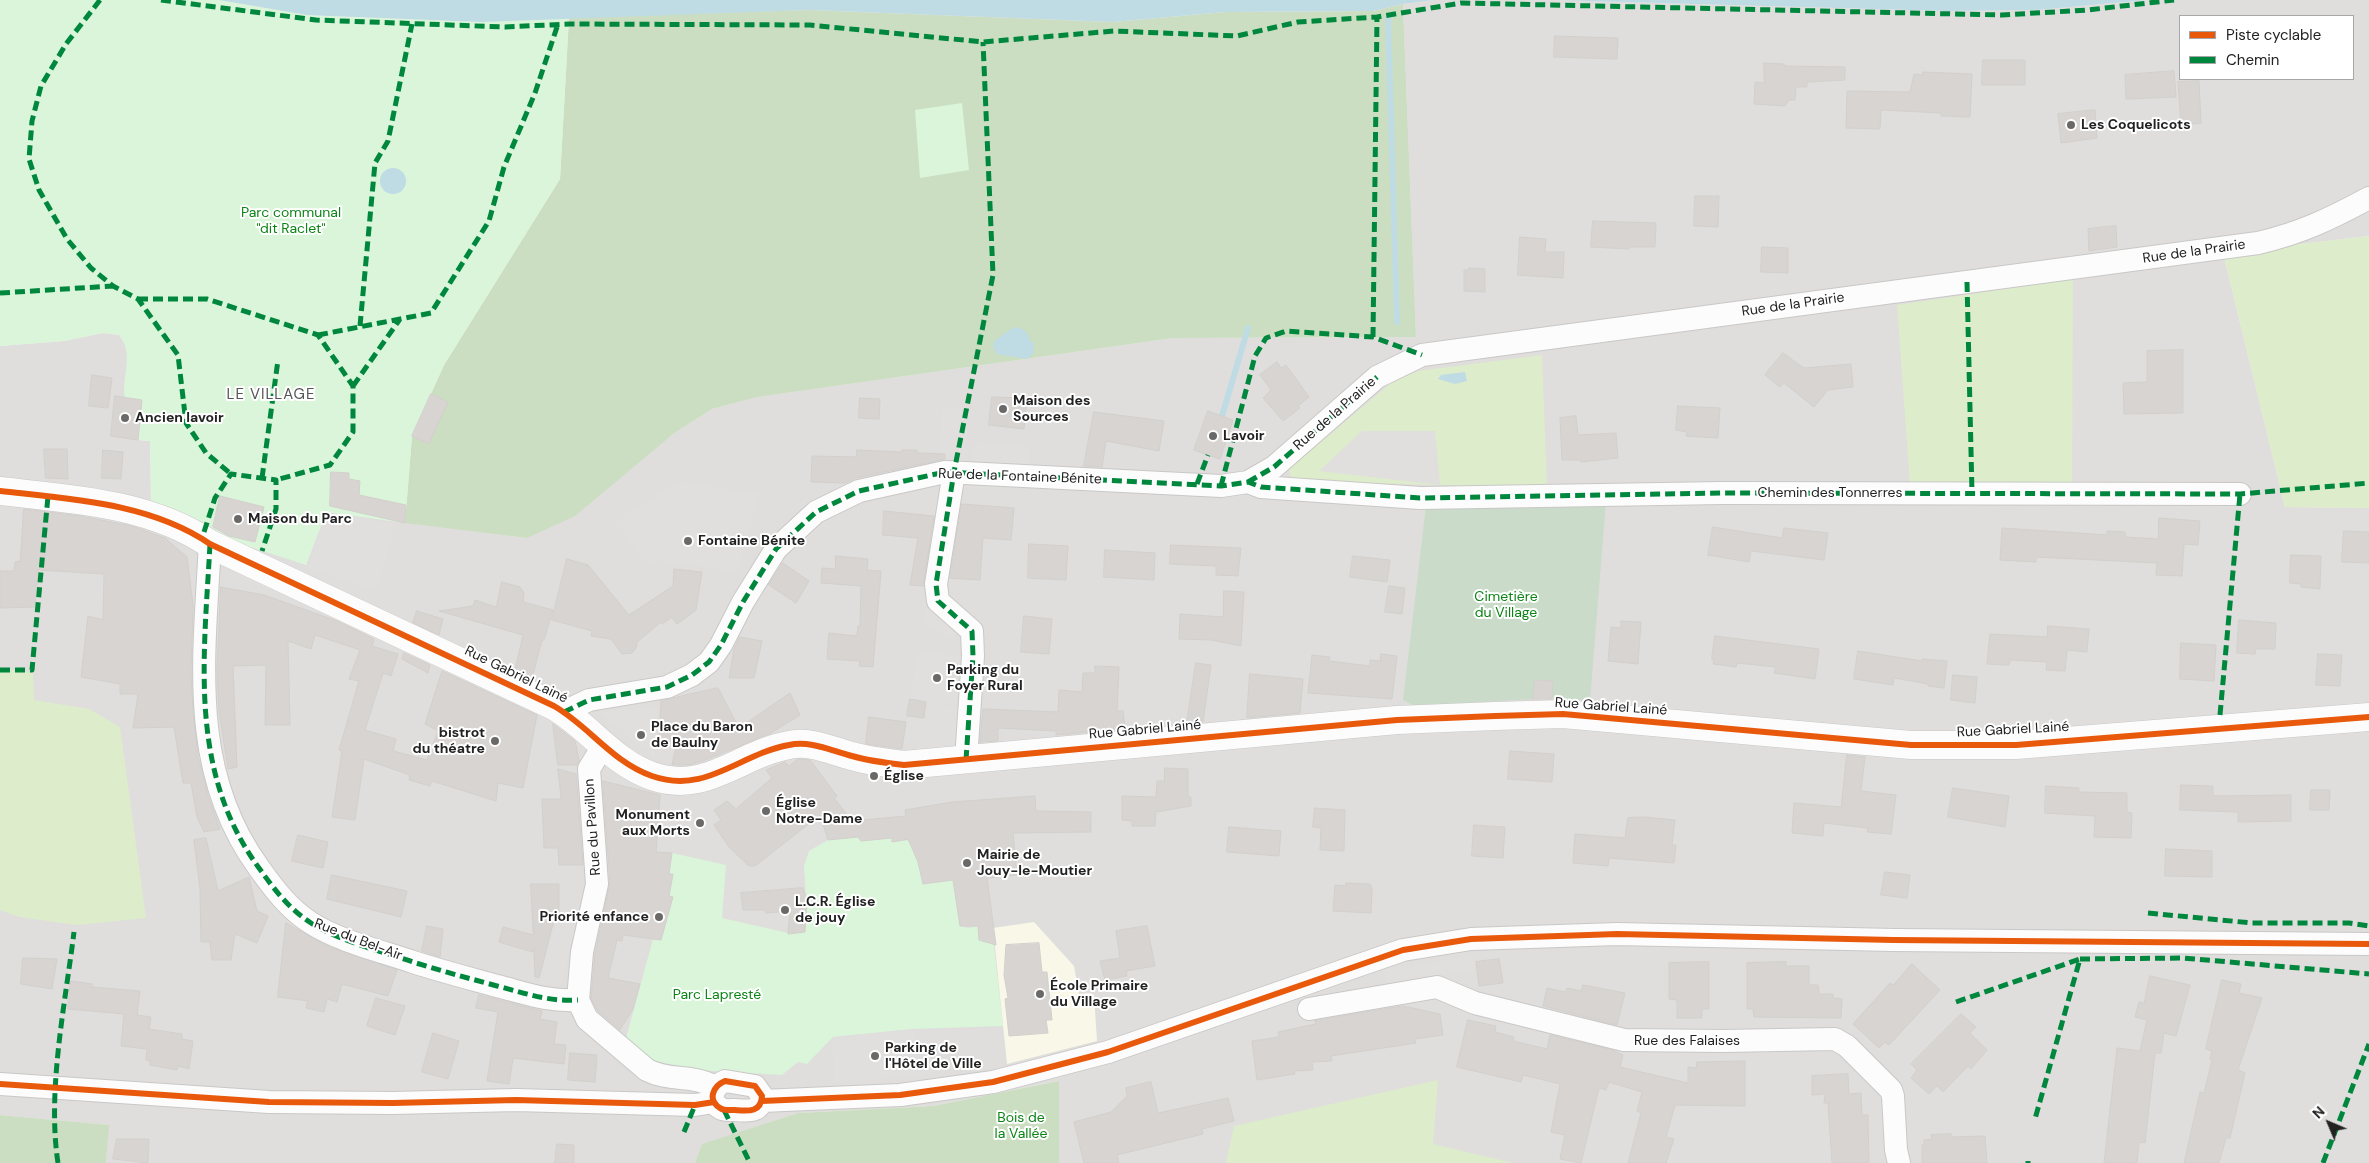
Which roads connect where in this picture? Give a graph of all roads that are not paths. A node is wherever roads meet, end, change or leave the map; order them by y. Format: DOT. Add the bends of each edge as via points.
graph roads {
  1 [pos="2369,198"];
  2 [pos="954,472"];
  3 [pos="1248,482"];
  4 [pos="0,491"];
  5 [pos="2240,494"];
  6 [pos="1420,498"];
  7 [pos="210,544"];
  8 [pos="564,712"];
  9 [pos="2369,717"];
  10 [pos="602,746"];
  11 [pos="966,760"];
  12 [pos="2369,944"];
  13 [pos="578,1000"];
  14 [pos="1309,1009"];
  15 [pos="0,1084"];
  16 [pos="714,1094"];
  17 [pos="1899,1163"];
  1 -- 3 [label="street, Rue de la Prairie" via="2294,234 2258,243 1422,355 1377,377 1274,467"];
  2 -- 3 [label="street, Rue de la Fontaine Bénite" via="1221,486"];
  2 -- 8 [label="street, Rue de la Fontaine Bénite" via="937,472 859,491 816,512 776,549 709,662 667,687 589,700"];
  2 -- 11 [label="street" via="936,584 938,601 972,631 974,656"];
  3 -- 6 [label="street, Rue de la Fontaine Bénite" via="1261,488"];
  4 -- 7 [label="street, Rue Gabriel Lainé" via="97,503 148,515 180,526"];
  5 -- 6 [label="street, Chemin des Tonnerres" via="1722,492"];
  7 -- 8 [label="street, Rue Gabriel Lainé"];
  7 -- 13 [label="street, Rue du Bel-Air" via="203,684 205,723 231,824 271,885 290,907 312,924 345,938 438,970 556,1002"];
  8 -- 10 [label="street, Rue Gabriel Lainé"];
  9 -- 11 [label="street, Rue Gabriel Lainé" via="2016,745 1911,745 1563,714 1397,720"];
  10 -- 11 [label="street, Rue Gabriel Lainé" via="642,772 679,782 705,779 789,744 810,744 904,766"];
  10 -- 13 [label="street, Rue du Pavillon" via="589,769 597,884 582,952"];
  12 -- 16 [label="street" via="1617,934 1471,939 1403,950 1108,1052 993,1082 900,1095 762,1101 752,1111 724,1110"];
  13 -- 16 [label="street" via="587,1019 647,1070 671,1079 704,1080"];
  14 -- 17 [label="street, Rue des Falaises" via="1437,987 1475,1003 1624,1040 1835,1039 1847,1046 1891,1090"];
  15 -- 16 [label="street" via="270,1102 516,1100 694,1105"];
}
